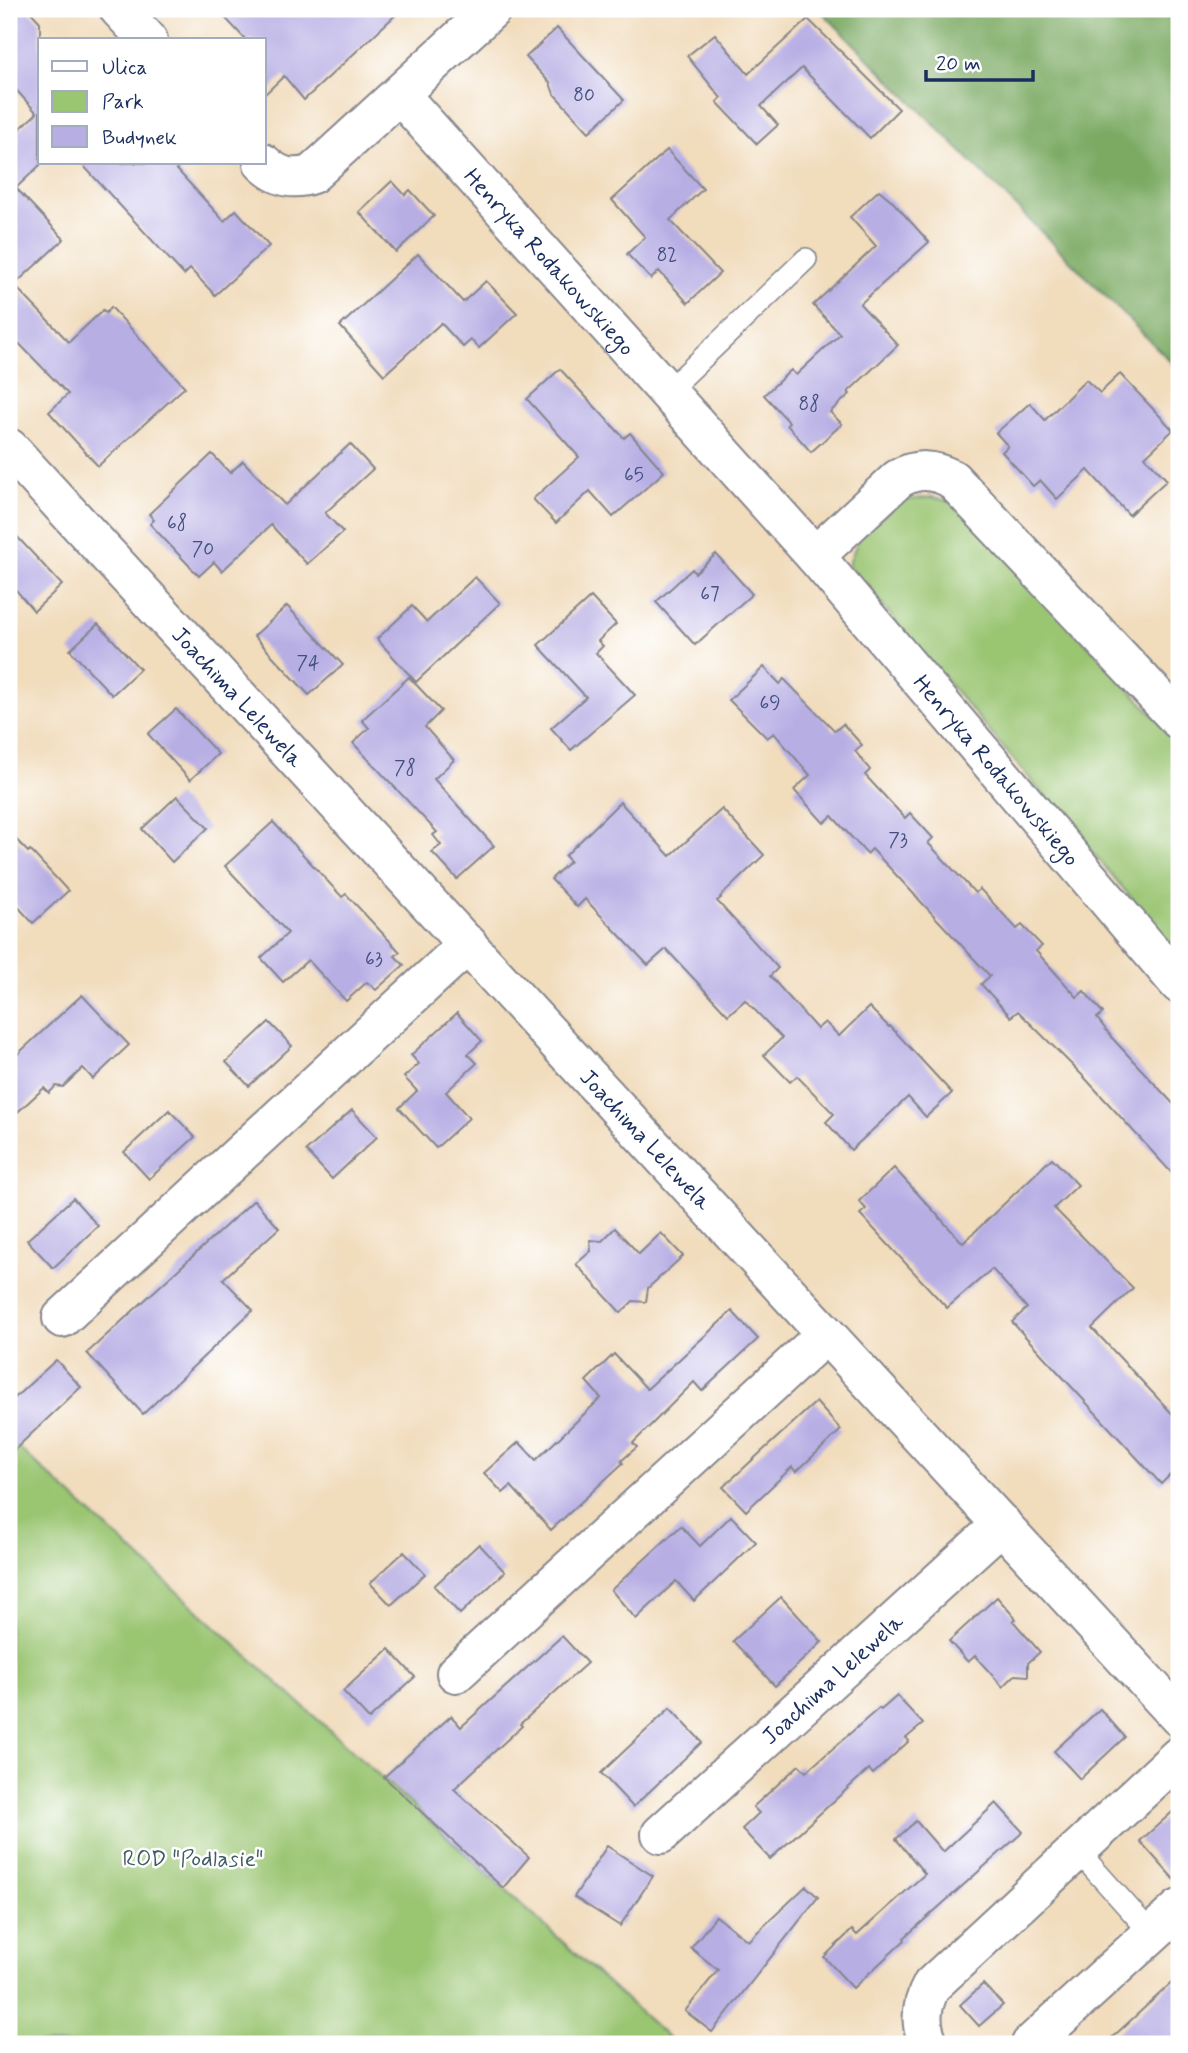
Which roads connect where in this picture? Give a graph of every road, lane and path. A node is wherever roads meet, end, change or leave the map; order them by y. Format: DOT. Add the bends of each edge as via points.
graph roads {
  1 [pos="119,9"];
  2 [pos="492,9"];
  3 [pos="146,38"];
  4 [pos="400,95"];
  5 [pos="264,164"];
  6 [pos="806,259"];
  7 [pos="667,392"];
  8 [pos="9,447"];
  9 [pos="815,556"];
  10 [pos="1179,720"];
  11 [pos="468,944"];
  12 [pos="1179,984"];
  13 [pos="62,1318"];
  14 [pos="826,1334"];
  15 [pos="1002,1524"];
  16 [pos="456,1673"];
  17 [pos="1179,1717"];
  18 [pos="1179,1756"];
  19 [pos="661,1835"];
  20 [pos="1077,1850"];
  21 [pos="1166,1921"];
  22 [pos="929,2044"];
  23 [pos="1031,2044"];
  1 -- 3 [label="street"];
  2 -- 4 [label="street"];
  4 -- 5 [label="street" via="312,174 291,178"];
  4 -- 7 [label="street, Henryka Rodakowskiego"];
  6 -- 7 [label="lane"];
  7 -- 9 [label="street, Henryka Rodakowskiego"];
  8 -- 11 [label="street, Joachima Lelewela"];
  9 -- 10 [label="street" via="906,474 941,473 952,479"];
  9 -- 12 [label="street, Henryka Rodakowskiego"];
  11 -- 13 [label="street"];
  11 -- 14 [label="street, Joachima Lelewela"];
  14 -- 15 [label="street, Joachima Lelewela"];
  14 -- 16 [label="street"];
  15 -- 17 [label="street, Joachima Lelewela"];
  15 -- 19 [label="street, Joachima Lelewela"];
  18 -- 20 [label="street"];
  20 -- 21 [label="lane"];
  20 -- 22 [label="street" via="932,1985 922,2018"];
  21 -- 23 [label="street"];
}
